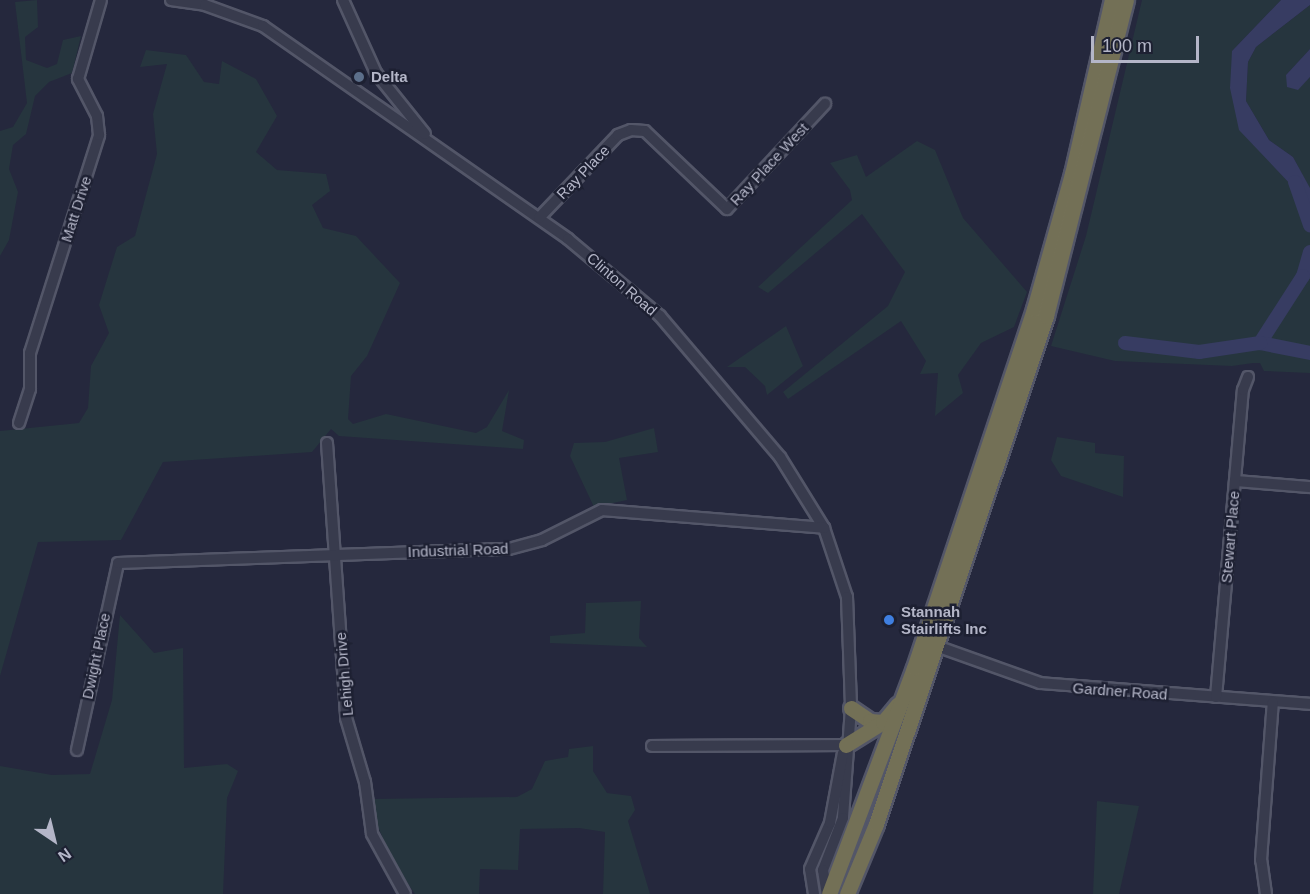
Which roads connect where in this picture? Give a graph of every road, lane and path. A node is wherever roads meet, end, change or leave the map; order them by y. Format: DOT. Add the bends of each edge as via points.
graph roads {
  1 [pos="101,0"];
  2 [pos="171,0"];
  3 [pos="343,0"];
  4 [pos="1112,0"];
  5 [pos="1126,0"];
  6 [pos="206,2"];
  7 [pos="383,83"];
  8 [pos="825,104"];
  9 [pos="377,105"];
  10 [pos="631,130"];
  11 [pos="430,142"];
  12 [pos="539,218"];
  13 [pos="1248,377"];
  14 [pos="19,423"];
  15 [pos="327,443"];
  16 [pos="1235,481"];
  17 [pos="1310,488"];
  18 [pos="824,528"];
  19 [pos="335,555"];
  20 [pos="118,563"];
  21 [pos="936,646"];
  22 [pos="914,668"];
  23 [pos="1216,698"];
  24 [pos="1273,702"];
  25 [pos="1310,704"];
  26 [pos="851,708"];
  27 [pos="883,722"];
  28 [pos="846,744"];
  29 [pos="652,746"];
  30 [pos="76,750"];
  31 [pos="405,894"];
  32 [pos="814,894"];
  33 [pos="828,894"];
  34 [pos="847,894"];
  35 [pos="1266,894"];
  1 -- 14 [label="street, Matt Drive" via="78,79 97,116 99,135 30,353 30,388"];
  2 -- 6 [label="street, Clinton Road"];
  3 -- 7 [label="street"];
  4 -- 22 [label="highway" via="1037,300"];
  5 -- 21 [label="highway" via="1046,316"];
  6 -- 9 [label="street, Clinton Road" via="263,26"];
  7 -- 9 [label="street" via="385,93"];
  7 -- 11 [label="street"];
  8 -- 10 [label="street, Ray Place West" via="727,209 645,131"];
  9 -- 11 [label="street, Clinton Road"];
  10 -- 12 [label="street, Ray Place" via="618,135"];
  11 -- 12 [label="street, Clinton Road"];
  12 -- 18 [label="street, Clinton Road" via="628,285 660,316 780,457"];
  13 -- 16 [label="street, Stewart Place" via="1243,390"];
  15 -- 19 [label="street, Lehigh Drive"];
  16 -- 17 [label="street"];
  16 -- 23 [label="street, Stewart Place"];
  18 -- 19 [label="street, Industrial Road" via="602,510 522,547"];
  18 -- 26 [label="street, Clinton Road" via="847,597"];
  19 -- 20 [label="street, Industrial Road"];
  19 -- 31 [label="street, Lehigh Drive" via="346,718 365,782 372,834"];
  20 -- 30 [label="street, Dwight Place"];
  21 -- 23 [label="street, Gardner Road" via="1040,683"];
  21 -- 34 [label="highway" via="876,824"];
  22 -- 27 [label="highway" via="898,704"];
  22 -- 33 [label="highway"];
  23 -- 24 [label="street, Gardner Road"];
  24 -- 25 [label="street, Gardner Road"];
  24 -- 35 [label="street" via="1261,860"];
  26 -- 27 [label="highway" via="870,721"];
  26 -- 28 [label="street, Clinton Road"];
  27 -- 28 [label="highway"];
  28 -- 29 [label="street"];
  28 -- 32 [label="street" via="836,768 830,823 810,868"];
  28 -- 33 [label="street" via="843,818 823,870"];
}
